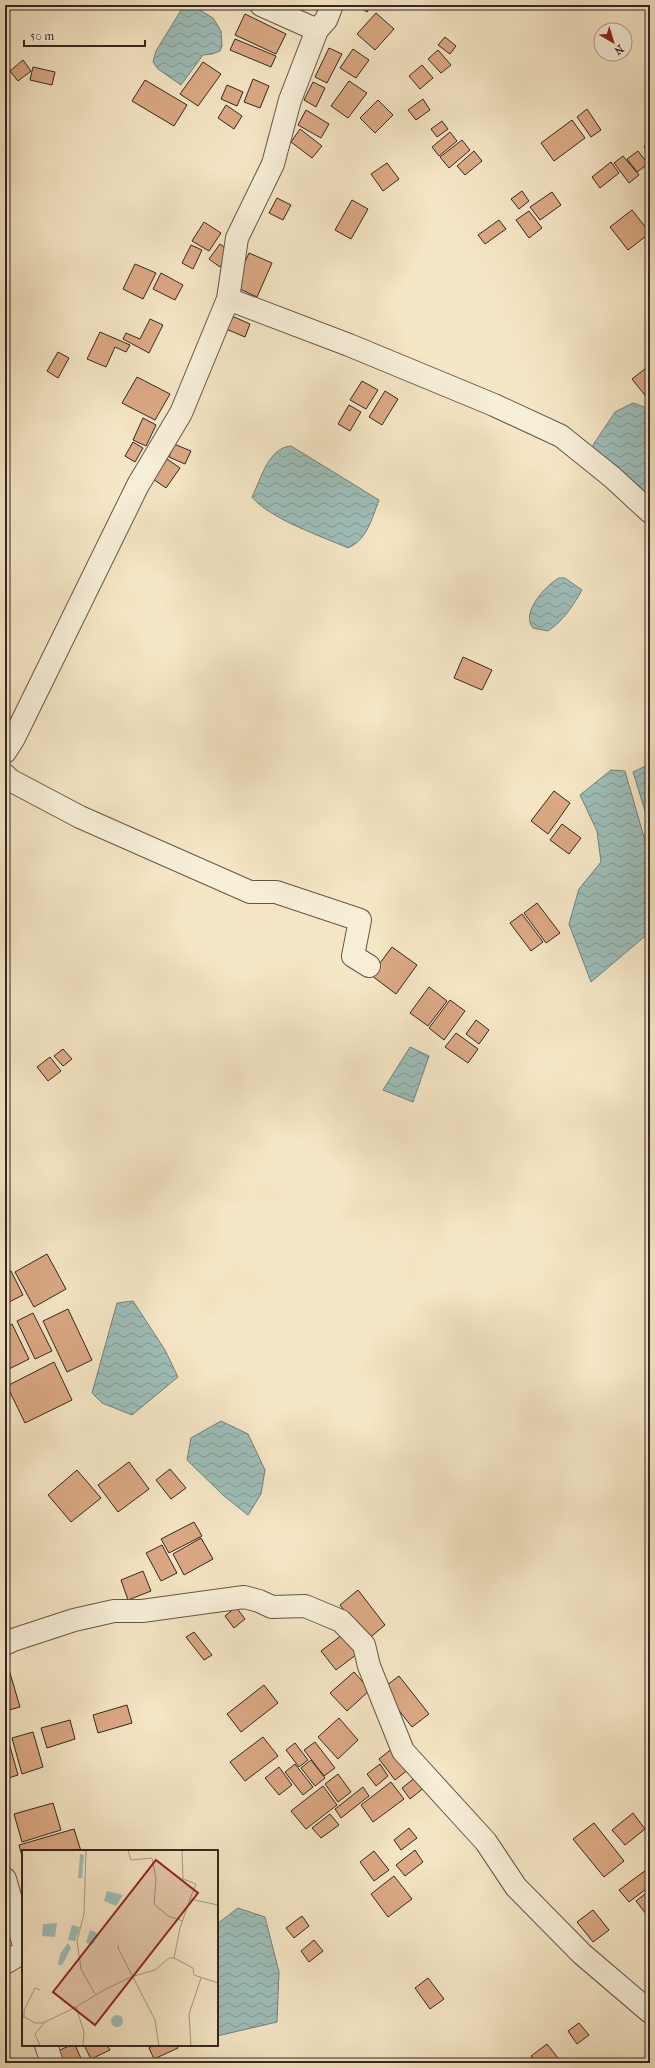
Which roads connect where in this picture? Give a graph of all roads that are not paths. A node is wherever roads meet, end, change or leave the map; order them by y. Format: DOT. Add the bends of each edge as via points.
graph roads {
  1 [pos="261,5"];
  2 [pos="332,5"];
  3 [pos="317,30"];
  4 [pos="228,299"];
  5 [pos="650,512"];
  6 [pos="5,752"];
  7 [pos="5,775"];
  8 [pos="369,966"];
  9 [pos="5,1644"];
  10 [pos="5,1879"];
  11 [pos="22,1938"];
  12 [pos="22,1953"];
  13 [pos="5,1963"];
  14 [pos="650,2012"];
  15 [pos="46,2046"];
  16 [pos="52,2063"];
  1 -- 3 [label="street"];
  2 -- 3 [label="street" via="326,20"];
  3 -- 4 [label="street" via="290,100 273,164 237,238"];
  4 -- 5 [label="street" via="349,345 494,405 561,436"];
  4 -- 6 [label="street" via="181,413 138,485"];
  7 -- 8 [label="street" via="80,817 250,892 276,892 360,920 353,956"];
  9 -- 14 [label="street" via="74,1620 114,1611 142,1611 244,1597 272,1607 305,1606 341,1621 364,1646 369,1666 403,1751 486,1842 516,1887 582,1954"];
  10 -- 11 [label="street"];
  12 -- 13 [label="street"];
  15 -- 16 [label="street"];
}
